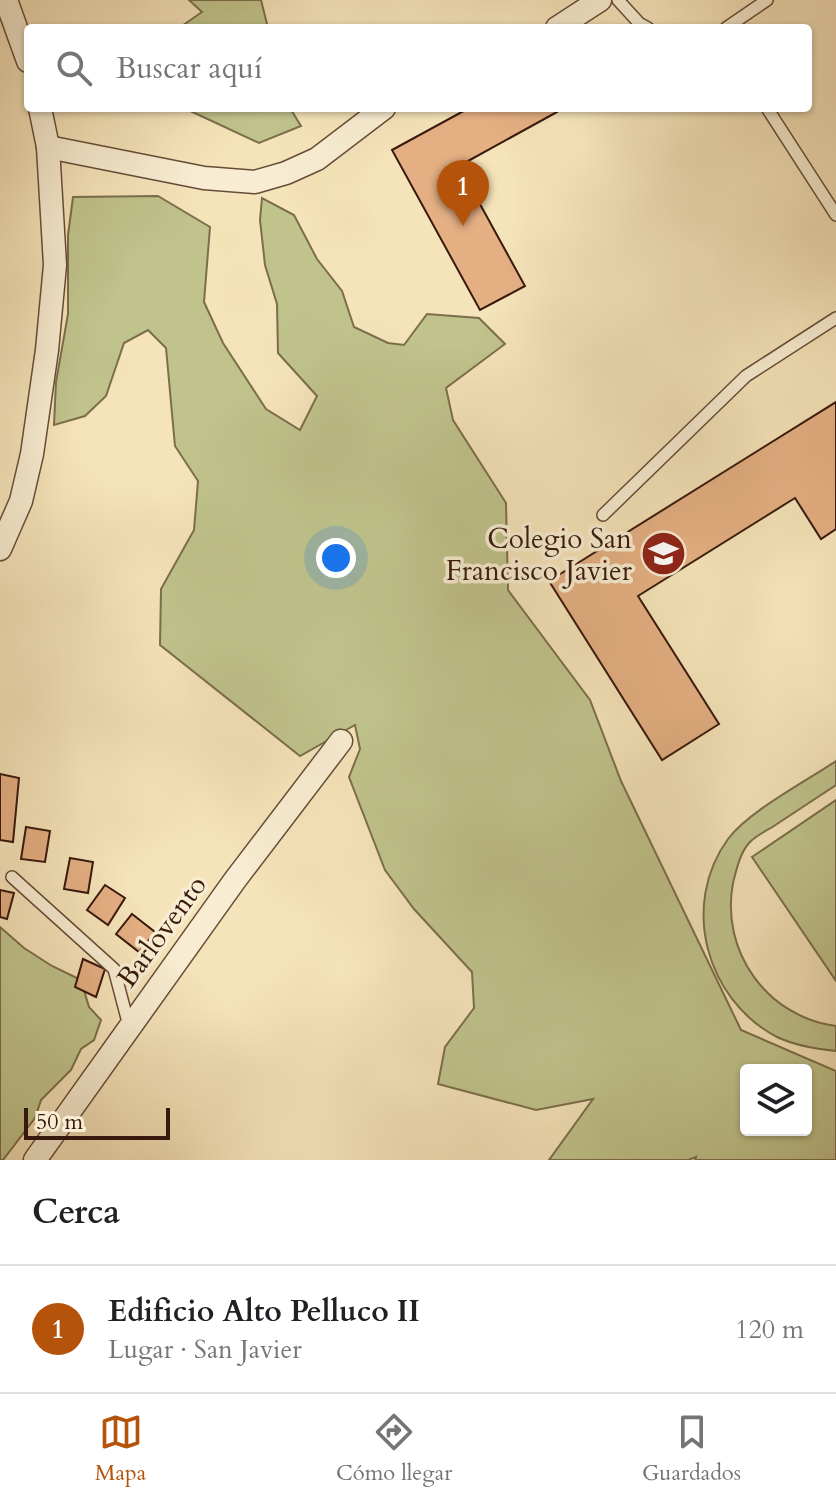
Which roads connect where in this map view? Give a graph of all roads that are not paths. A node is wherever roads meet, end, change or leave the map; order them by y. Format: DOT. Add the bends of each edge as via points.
graph roads {
  1 [pos="6,0"];
  2 [pos="600,0"];
  3 [pos="618,0"];
  4 [pos="767,0"];
  5 [pos="563,24"];
  6 [pos="644,24"];
  7 [pos="732,24"];
  8 [pos="24,50"];
  9 [pos="41,112"];
  10 [pos="379,112"];
  11 [pos="770,112"];
  12 [pos="48,147"];
  13 [pos="836,215"];
  14 [pos="836,318"];
  15 [pos="603,515"];
  16 [pos="0,549"];
  17 [pos="341,741"];
  18 [pos="12,877"];
  19 [pos="129,1026"];
  20 [pos="35,1160"];
  1 -- 8 [label="street"];
  2 -- 5 [label="street"];
  3 -- 6 [label="lane"];
  4 -- 7 [label="lane"];
  9 -- 12 [label="street"];
  10 -- 12 [label="street" via="317,159 255,182 204,178"];
  11 -- 13 [label="lane"];
  12 -- 16 [label="street" via="55,265 47,350 21,501"];
  14 -- 15 [label="lane" via="746,376"];
  17 -- 19 [label="street, Barlovento"];
  18 -- 19 [label="lane" via="114,969"];
  19 -- 20 [label="street, Barlovento"];
}
